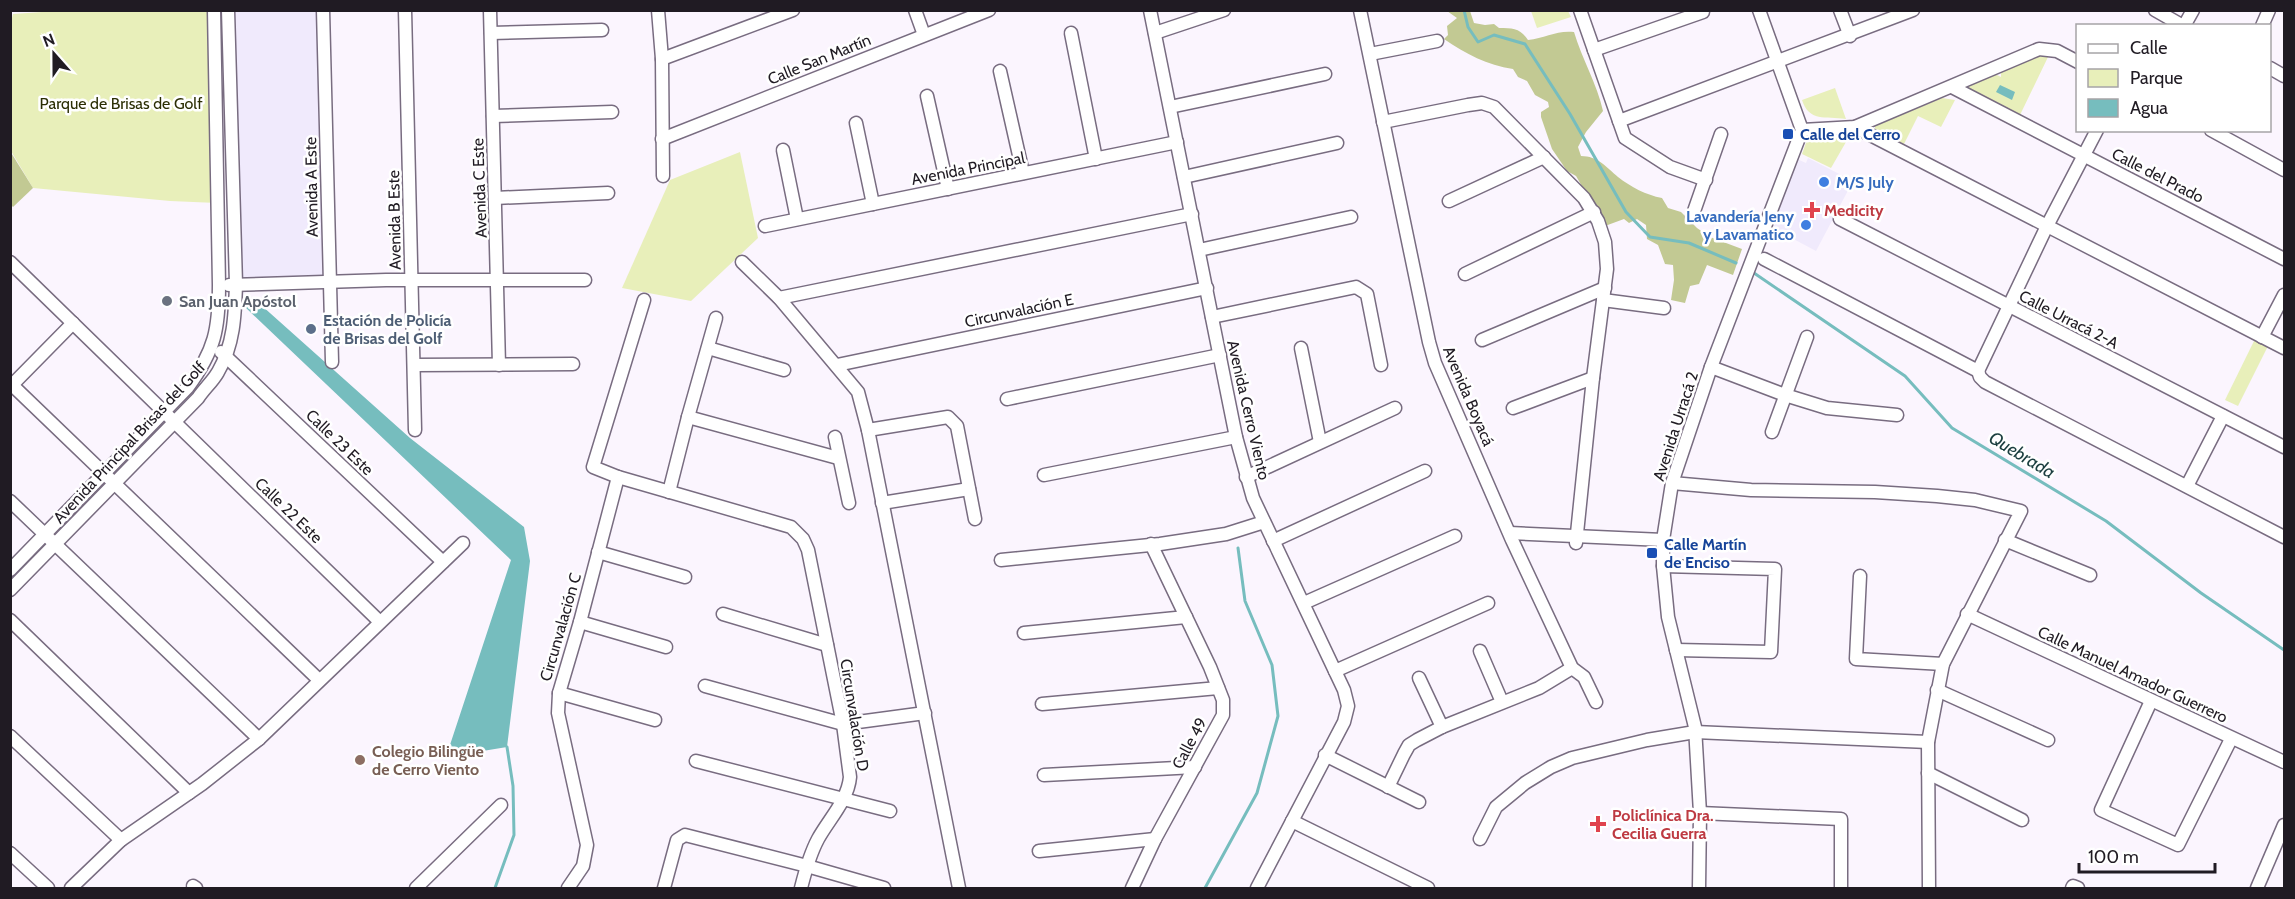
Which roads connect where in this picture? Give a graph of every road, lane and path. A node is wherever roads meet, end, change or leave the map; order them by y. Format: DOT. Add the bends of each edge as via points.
graph roads {
  1 [pos="214,10"];
  2 [pos="228,10"];
  3 [pos="323,10"];
  4 [pos="405,10"];
  5 [pos="490,10"];
  6 [pos="658,10"];
  7 [pos="793,10"];
  8 [pos="915,10"];
  9 [pos="989,10"];
  10 [pos="1150,10"];
  11 [pos="1224,10"];
  12 [pos="1360,10"];
  13 [pos="1580,10"];
  14 [pos="1760,10"];
  15 [pos="1840,10"];
  16 [pos="1913,10"];
  17 [pos="2155,10"];
  18 [pos="2193,10"];
  19 [pos="2269,10"];
  20 [pos="1703,12"];
  21 [pos="2180,24"];
  22 [pos="2185,24"];
  23 [pos="2263,24"];
  24 [pos="602,30"];
  25 [pos="491,33"];
  26 [pos="1071,33"];
  27 [pos="1155,33"];
  28 [pos="924,35"];
  29 [pos="1850,36"];
  30 [pos="1437,41"];
  31 [pos="1594,50"];
  32 [pos="1370,54"];
  33 [pos="662,59"];
  34 [pos="1778,62"];
  35 [pos="2076,62"];
  36 [pos="1000,71"];
  37 [pos="1325,74"];
  38 [pos="1952,87"];
  39 [pos="927,96"];
  40 [pos="1170,107"];
  41 [pos="612,112"];
  42 [pos="493,116"];
  43 [pos="1619,121"];
  44 [pos="1383,122"];
  45 [pos="856,123"];
  46 [pos="1855,127"];
  47 [pos="1802,130"];
  48 [pos="2096,132"];
  49 [pos="2215,132"];
  50 [pos="1721,134"];
  51 [pos="662,139"];
  52 [pos="1177,142"];
  53 [pos="1337,143"];
  54 [pos="783,150"];
  55 [pos="2084,155"];
  56 [pos="1544,157"];
  57 [pos="1096,159"];
  58 [pos="2284,170"];
  59 [pos="1023,173"];
  60 [pos="663,176"];
  61 [pos="1184,177"];
  62 [pos="1706,180"];
  63 [pos="948,189"];
  64 [pos="608,194"];
  65 [pos="495,198"];
  66 [pos="1449,201"];
  67 [pos="873,204"];
  68 [pos="1593,212"];
  69 [pos="1192,214"];
  70 [pos="1351,217"];
  71 [pos="1692,217"];
  72 [pos="797,219"];
  73 [pos="1840,219"];
  74 [pos="765,226"];
  75 [pos="2047,226"];
  76 [pos="1199,250"];
  77 [pos="1764,259"];
  78 [pos="2284,259"];
  79 [pos="10,262"];
  80 [pos="742,262"];
  81 [pos="1465,274"];
  82 [pos="498,279"];
  83 [pos="411,280"];
  84 [pos="585,280"];
  85 [pos="330,282"];
  86 [pos="236,284"];
  87 [pos="219,285"];
  88 [pos="1207,288"];
  89 [pos="1604,294"];
  90 [pos="2284,295"];
  91 [pos="779,298"];
  92 [pos="644,300"];
  93 [pos="2010,307"];
  94 [pos="1664,308"];
  95 [pos="1212,317"];
  96 [pos="716,318"];
  97 [pos="73,323"];
  98 [pos="1807,337"];
  99 [pos="2262,337"];
  100 [pos="1482,340"];
  101 [pos="213,345"];
  102 [pos="708,348"];
  103 [pos="1301,348"];
  104 [pos="2284,348"];
  105 [pos="226,356"];
  106 [pos="1220,356"];
  107 [pos="332,362"];
  108 [pos="573,364"];
  109 [pos="414,365"];
  110 [pos="499,365"];
  111 [pos="837,365"];
  112 [pos="1381,365"];
  113 [pos="1711,367"];
  114 [pos="784,370"];
  115 [pos="1978,371"];
  116 [pos="1593,378"];
  117 [pos="11,384"];
  118 [pos="1785,395"];
  119 [pos="1007,399"];
  120 [pos="1395,408"];
  121 [pos="1513,408"];
  122 [pos="165,411"];
  123 [pos="1897,415"];
  124 [pos="2223,416"];
  125 [pos="688,417"];
  126 [pos="175,422"];
  127 [pos="415,430"];
  128 [pos="868,430"];
  129 [pos="1772,432"];
  130 [pos="835,437"];
  131 [pos="1236,437"];
  132 [pos="1320,442"];
  133 [pos="2284,447"];
  134 [pos="838,458"];
  135 [pos="1425,471"];
  136 [pos="104,474"];
  137 [pos="1044,475"];
  138 [pos="618,477"];
  139 [pos="1246,477"];
  140 [pos="116,483"];
  141 [pos="1672,483"];
  142 [pos="2187,486"];
  143 [pos="969,489"];
  144 [pos="669,492"];
  145 [pos="10,501"];
  146 [pos="849,503"];
  147 [pos="882,503"];
  148 [pos="975,519"];
  149 [pos="1264,522"];
  150 [pos="45,535"];
  151 [pos="1455,536"];
  152 [pos="1511,536"];
  153 [pos="2284,537"];
  154 [pos="1576,539"];
  155 [pos="2005,540"];
  156 [pos="1274,541"];
  157 [pos="463,543"];
  158 [pos="1663,543"];
  159 [pos="55,544"];
  160 [pos="1151,544"];
  161 [pos="598,552"];
  162 [pos="1001,560"];
  163 [pos="443,562"];
  164 [pos="1663,566"];
  165 [pos="10,570"];
  166 [pos="2090,575"];
  167 [pos="1860,576"];
  168 [pos="685,577"];
  169 [pos="10,590"];
  170 [pos="1304,603"];
  171 [pos="1488,603"];
  172 [pos="723,614"];
  173 [pos="1967,614"];
  174 [pos="1186,616"];
  175 [pos="10,620"];
  176 [pos="380,622"];
  177 [pos="580,622"];
  178 [pos="1024,633"];
  179 [pos="827,645"];
  180 [pos="666,647"];
  181 [pos="1676,650"];
  182 [pos="1480,651"];
  183 [pos="1943,664"];
  184 [pos="1572,668"];
  185 [pos="1335,671"];
  186 [pos="1419,678"];
  187 [pos="319,680"];
  188 [pos="705,686"];
  189 [pos="1218,688"];
  190 [pos="1937,690"];
  191 [pos="559,693"];
  192 [pos="2151,701"];
  193 [pos="1502,702"];
  194 [pos="1596,702"];
  195 [pos="1042,704"];
  196 [pos="925,713"];
  197 [pos="655,720"];
  198 [pos="843,724"];
  199 [pos="1442,727"];
  200 [pos="1695,732"];
  201 [pos="10,736"];
  202 [pos="259,739"];
  203 [pos="2231,739"];
  204 [pos="2048,740"];
  205 [pos="1929,742"];
  206 [pos="1325,755"];
  207 [pos="696,761"];
  208 [pos="2284,762"];
  209 [pos="1195,767"];
  210 [pos="1928,773"];
  211 [pos="1044,775"];
  212 [pos="1388,787"];
  213 [pos="189,794"];
  214 [pos="842,800"];
  215 [pos="1419,802"];
  216 [pos="501,805"];
  217 [pos="890,811"];
  218 [pos="1700,813"];
  219 [pos="2022,820"];
  220 [pos="1292,821"];
  221 [pos="2284,825"];
  222 [pos="1155,839"];
  223 [pos="1480,839"];
  224 [pos="121,840"];
  225 [pos="1039,851"];
  226 [pos="10,853"];
  227 [pos="807,866"];
  228 [pos="48,888"];
  229 [pos="71,888"];
  230 [pos="416,888"];
  231 [pos="568,888"];
  232 [pos="664,888"];
  233 [pos="801,888"];
  234 [pos="884,888"];
  235 [pos="959,888"];
  236 [pos="1132,888"];
  237 [pos="1257,888"];
  238 [pos="1428,888"];
  239 [pos="1699,888"];
  240 [pos="1840,888"];
  241 [pos="1929,888"];
  242 [pos="2072,888"];
  243 [pos="2078,888"];
  244 [pos="2257,888"];
  1 -- 87 [label="street, Avenida Principal Brisas del Golf"];
  2 -- 86 [label="street, Avenida Principal Brisas del Golf"];
  3 -- 85 [label="street, Avenida A Este"];
  4 -- 83 [label="street, Avenida B Este"];
  5 -- 25 [label="street, Avenida C Este"];
  6 -- 33 [label="street"];
  7 -- 33 [label="street"];
  8 -- 28 [label="street"];
  9 -- 28 [label="street, Calle San Martín"];
  10 -- 27 [label="street, Avenida Cerro Viento"];
  11 -- 27 [label="street"];
  12 -- 32 [label="street, Avenida Boyacá"];
  13 -- 31 [label="street"];
  14 -- 34 [label="street"];
  15 -- 29 [label="street"];
  16 -- 29 [label="street"];
  17 -- 21 [label="street"];
  18 -- 22 [label="street"];
  19 -- 23 [label="street"];
  20 -- 31 [label="street"];
  24 -- 25 [label="street"];
  25 -- 42 [label="street, Avenida C Este"];
  26 -- 57 [label="street"];
  27 -- 40 [label="street, Avenida Cerro Viento"];
  28 -- 51 [label="street, Calle San Martín"];
  29 -- 34 [label="street"];
  30 -- 32 [label="street"];
  31 -- 43 [label="street"];
  32 -- 44 [label="street, Avenida Boyacá"];
  33 -- 51 [label="street"];
  34 -- 43 [label="street"];
  34 -- 47 [label="street"];
  35 -- 38 [label="street" via="2057,51 2039,49"];
  36 -- 59 [label="street"];
  37 -- 40 [label="street"];
  38 -- 46 [label="street"];
  38 -- 55 [label="street, Calle del Prado"];
  39 -- 63 [label="street"];
  40 -- 52 [label="street, Avenida Cerro Viento"];
  41 -- 42 [label="street"];
  42 -- 65 [label="street, Avenida C Este"];
  43 -- 62 [label="street" via="1625,138 1647,153 1670,167"];
  44 -- 56 [label="street" via="1482,103 1505,116"];
  44 -- 152 [label="street, Avenida Boyacá" via="1435,363"];
  45 -- 67 [label="street"];
  46 -- 47 [label="street"];
  46 -- 75 [label="street"];
  47 -- 113 [label="street, Avenida Urracá 2"];
  48 -- 55 [label="street"];
  49 -- 58 [label="street"];
  50 -- 62 [label="street"];
  51 -- 60 [label="street"];
  52 -- 57 [label="street, Avenida Principal"];
  52 -- 61 [label="street, Avenida Cerro Viento"];
  53 -- 61 [label="street"];
  54 -- 72 [label="street"];
  55 -- 75 [label="street"];
  55 -- 78 [label="street, Calle del Prado"];
  56 -- 66 [label="street"];
  56 -- 68 [label="street"];
  57 -- 59 [label="street, Avenida Principal"];
  59 -- 63 [label="street, Avenida Principal"];
  61 -- 69 [label="street, Avenida Cerro Viento"];
  62 -- 71 [label="street"];
  63 -- 67 [label="street, Avenida Principal"];
  64 -- 65 [label="street"];
  65 -- 82 [label="street, Avenida C Este"];
  67 -- 72 [label="street, Avenida Principal"];
  68 -- 81 [label="street"];
  68 -- 89 [label="street" via="1605,242"];
  69 -- 76 [label="street, Avenida Cerro Viento"];
  69 -- 91 [label="street"];
  70 -- 76 [label="street"];
  72 -- 74 [label="street, Avenida Principal"];
  73 -- 93 [label="street, Calle Urracá 2-A"];
  75 -- 93 [label="street"];
  75 -- 99 [label="street"];
  76 -- 88 [label="street, Avenida Cerro Viento"];
  77 -- 115 [label="street"];
  79 -- 97 [label="street, Calle 22 Este"];
  80 -- 91 [label="street"];
  82 -- 83 [label="street"];
  82 -- 84 [label="street"];
  82 -- 110 [label="street, Avenida C Este"];
  83 -- 85 [label="street"];
  83 -- 109 [label="street, Avenida B Este"];
  85 -- 86 [label="street"];
  85 -- 107 [label="street, Avenida A Este"];
  86 -- 87 [label="street"];
  86 -- 105 [label="street, Avenida Principal Brisas del Golf" via="234,328"];
  87 -- 101 [label="street, Avenida Principal Brisas del Golf" via="219,316"];
  88 -- 95 [label="street, Avenida Cerro Viento"];
  88 -- 111 [label="street, Circunvalación E"];
  89 -- 94 [label="street"];
  89 -- 100 [label="street"];
  89 -- 116 [label="street"];
  90 -- 99 [label="street"];
  91 -- 111 [label="street"];
  92 -- 138 [label="street" via="593,467"];
  93 -- 115 [label="street"];
  93 -- 124 [label="street, Calle Urracá 2-A"];
  95 -- 106 [label="street, Avenida Cerro Viento"];
  95 -- 112 [label="street" via="1356,287 1367,294"];
  96 -- 102 [label="street"];
  97 -- 117 [label="street"];
  97 -- 122 [label="street, Calle 22 Este"];
  98 -- 118 [label="street"];
  99 -- 104 [label="street"];
  101 -- 105 [label="street, Calle 23 Este"];
  101 -- 122 [label="street, Avenida Principal Brisas del Golf" via="188,387"];
  102 -- 114 [label="street"];
  102 -- 125 [label="street"];
  103 -- 132 [label="street"];
  105 -- 126 [label="street, Avenida Principal Brisas del Golf" via="218,373"];
  105 -- 163 [label="street, Calle 23 Este"];
  106 -- 119 [label="street"];
  106 -- 131 [label="street, Avenida Cerro Viento"];
  108 -- 110 [label="street"];
  109 -- 110 [label="street"];
  109 -- 127 [label="street, Avenida B Este"];
  111 -- 128 [label="street" via="858,392"];
  113 -- 118 [label="street"];
  113 -- 141 [label="street, Avenida Urracá 2"];
  115 -- 142 [label="street" via="1984,382"];
  116 -- 121 [label="street"];
  116 -- 154 [label="street"];
  117 -- 136 [label="street"];
  118 -- 123 [label="street" via="1827,408"];
  118 -- 129 [label="street"];
  120 -- 132 [label="street"];
  122 -- 126 [label="street, Calle 22 Este"];
  122 -- 136 [label="street, Avenida Principal Brisas del Golf"];
  124 -- 133 [label="street, Calle Urracá 2-A"];
  124 -- 142 [label="street"];
  125 -- 134 [label="street"];
  125 -- 144 [label="street"];
  126 -- 140 [label="street, Avenida Principal Brisas del Golf"];
  126 -- 176 [label="street, Calle 22 Este"];
  128 -- 143 [label="street" via="948,417 957,426"];
  128 -- 147 [label="street"];
  130 -- 134 [label="street"];
  131 -- 137 [label="street"];
  131 -- 139 [label="street, Avenida Cerro Viento"];
  132 -- 139 [label="street"];
  134 -- 146 [label="street"];
  135 -- 156 [label="street"];
  136 -- 140 [label="street"];
  136 -- 150 [label="street, Avenida Principal Brisas del Golf"];
  138 -- 144 [label="street"];
  138 -- 161 [label="street, Circunvalación C"];
  139 -- 149 [label="street, Avenida Cerro Viento"];
  140 -- 159 [label="street, Avenida Principal Brisas del Golf"];
  140 -- 187 [label="street"];
  141 -- 155 [label="street" via="1975,500 2020,511"];
  141 -- 158 [label="street, Avenida Urracá 2"];
  142 -- 153 [label="street"];
  143 -- 147 [label="street"];
  143 -- 148 [label="street"];
  144 -- 179 [label="street, Circunvalación D" via="791,528 803,539"];
  145 -- 150 [label="street"];
  147 -- 196 [label="street"];
  149 -- 156 [label="street, Avenida Cerro Viento"];
  149 -- 160 [label="street" via="1226,534"];
  150 -- 159 [label="street"];
  150 -- 165 [label="street, Avenida Principal Brisas del Golf"];
  151 -- 170 [label="street"];
  152 -- 154 [label="street"];
  152 -- 184 [label="street, Avenida Boyacá"];
  154 -- 158 [label="street"];
  155 -- 166 [label="street"];
  155 -- 173 [label="street"];
  156 -- 170 [label="street, Avenida Cerro Viento"];
  157 -- 163 [label="street"];
  158 -- 164 [label="street, Avenida Urracá 2"];
  159 -- 169 [label="street, Avenida Principal Brisas del Golf"];
  159 -- 202 [label="street"];
  160 -- 162 [label="street"];
  160 -- 174 [label="street, Calle 49"];
  161 -- 168 [label="street"];
  161 -- 177 [label="street, Circunvalación C"];
  163 -- 176 [label="street"];
  164 -- 181 [label="street, Avenida Urracá 2"];
  164 -- 181 [label="street" via="1775,569 1771,652"];
  167 -- 183 [label="street" via="1856,659"];
  170 -- 185 [label="street, Avenida Cerro Viento"];
  171 -- 185 [label="street"];
  172 -- 179 [label="street"];
  173 -- 183 [label="street"];
  173 -- 192 [label="street, Calle Manuel Amador Guerrero"];
  174 -- 178 [label="street"];
  174 -- 189 [label="street, Calle 49"];
  175 -- 213 [label="street"];
  176 -- 187 [label="street"];
  177 -- 180 [label="street"];
  177 -- 191 [label="street, Circunvalación C"];
  179 -- 198 [label="street, Circunvalación D"];
  181 -- 200 [label="street, Avenida Urracá 2"];
  182 -- 193 [label="street"];
  183 -- 190 [label="street"];
  184 -- 193 [label="street" via="1539,688"];
  184 -- 194 [label="street, Avenida Boyacá" via="1584,677"];
  185 -- 206 [label="street, Avenida Cerro Viento" via="1348,706 1344,722"];
  186 -- 199 [label="street"];
  187 -- 202 [label="street"];
  188 -- 198 [label="street"];
  189 -- 195 [label="street"];
  189 -- 209 [label="street, Calle 49" via="1223,715"];
  190 -- 204 [label="street"];
  190 -- 205 [label="street"];
  191 -- 197 [label="street"];
  191 -- 231 [label="street, Circunvalación C" via="558,713 587,845 584,866"];
  192 -- 203 [label="street, Calle Manuel Amador Guerrero"];
  192 -- 203 [label="street" via="2101,810 2178,845"];
  193 -- 199 [label="street"];
  196 -- 198 [label="street"];
  196 -- 235 [label="street"];
  198 -- 214 [label="street, Circunvalación D" via="850,777"];
  199 -- 212 [label="street" via="1409,745"];
  200 -- 205 [label="street"];
  200 -- 218 [label="street, Avenida Urracá 2"];
  200 -- 223 [label="street" via="1610,748 1551,767 1496,807"];
  201 -- 224 [label="street"];
  202 -- 213 [label="street"];
  203 -- 208 [label="street, Calle Manuel Amador Guerrero"];
  205 -- 210 [label="street"];
  206 -- 212 [label="street"];
  206 -- 220 [label="street, Avenida Cerro Viento"];
  207 -- 214 [label="street"];
  209 -- 211 [label="street"];
  209 -- 222 [label="street, Calle 49"];
  210 -- 219 [label="street"];
  210 -- 241 [label="street"];
  212 -- 215 [label="street"];
  213 -- 224 [label="street"];
  214 -- 217 [label="street"];
  214 -- 227 [label="street, Circunvalación D"];
  216 -- 230 [label="street"];
  218 -- 239 [label="street, Avenida Urracá 2"];
  218 -- 240 [label="street" via="1841,819"];
  220 -- 237 [label="street, Avenida Cerro Viento"];
  220 -- 238 [label="street"];
  221 -- 244 [label="street"];
  222 -- 225 [label="street"];
  222 -- 236 [label="street, Calle 49"];
  224 -- 229 [label="street"];
  226 -- 228 [label="street"];
  227 -- 232 [label="street" via="685,835 677,840"];
  227 -- 233 [label="street, Circunvalación D"];
  227 -- 234 [label="street"];
  242 -- 243 [label="street"];
}
